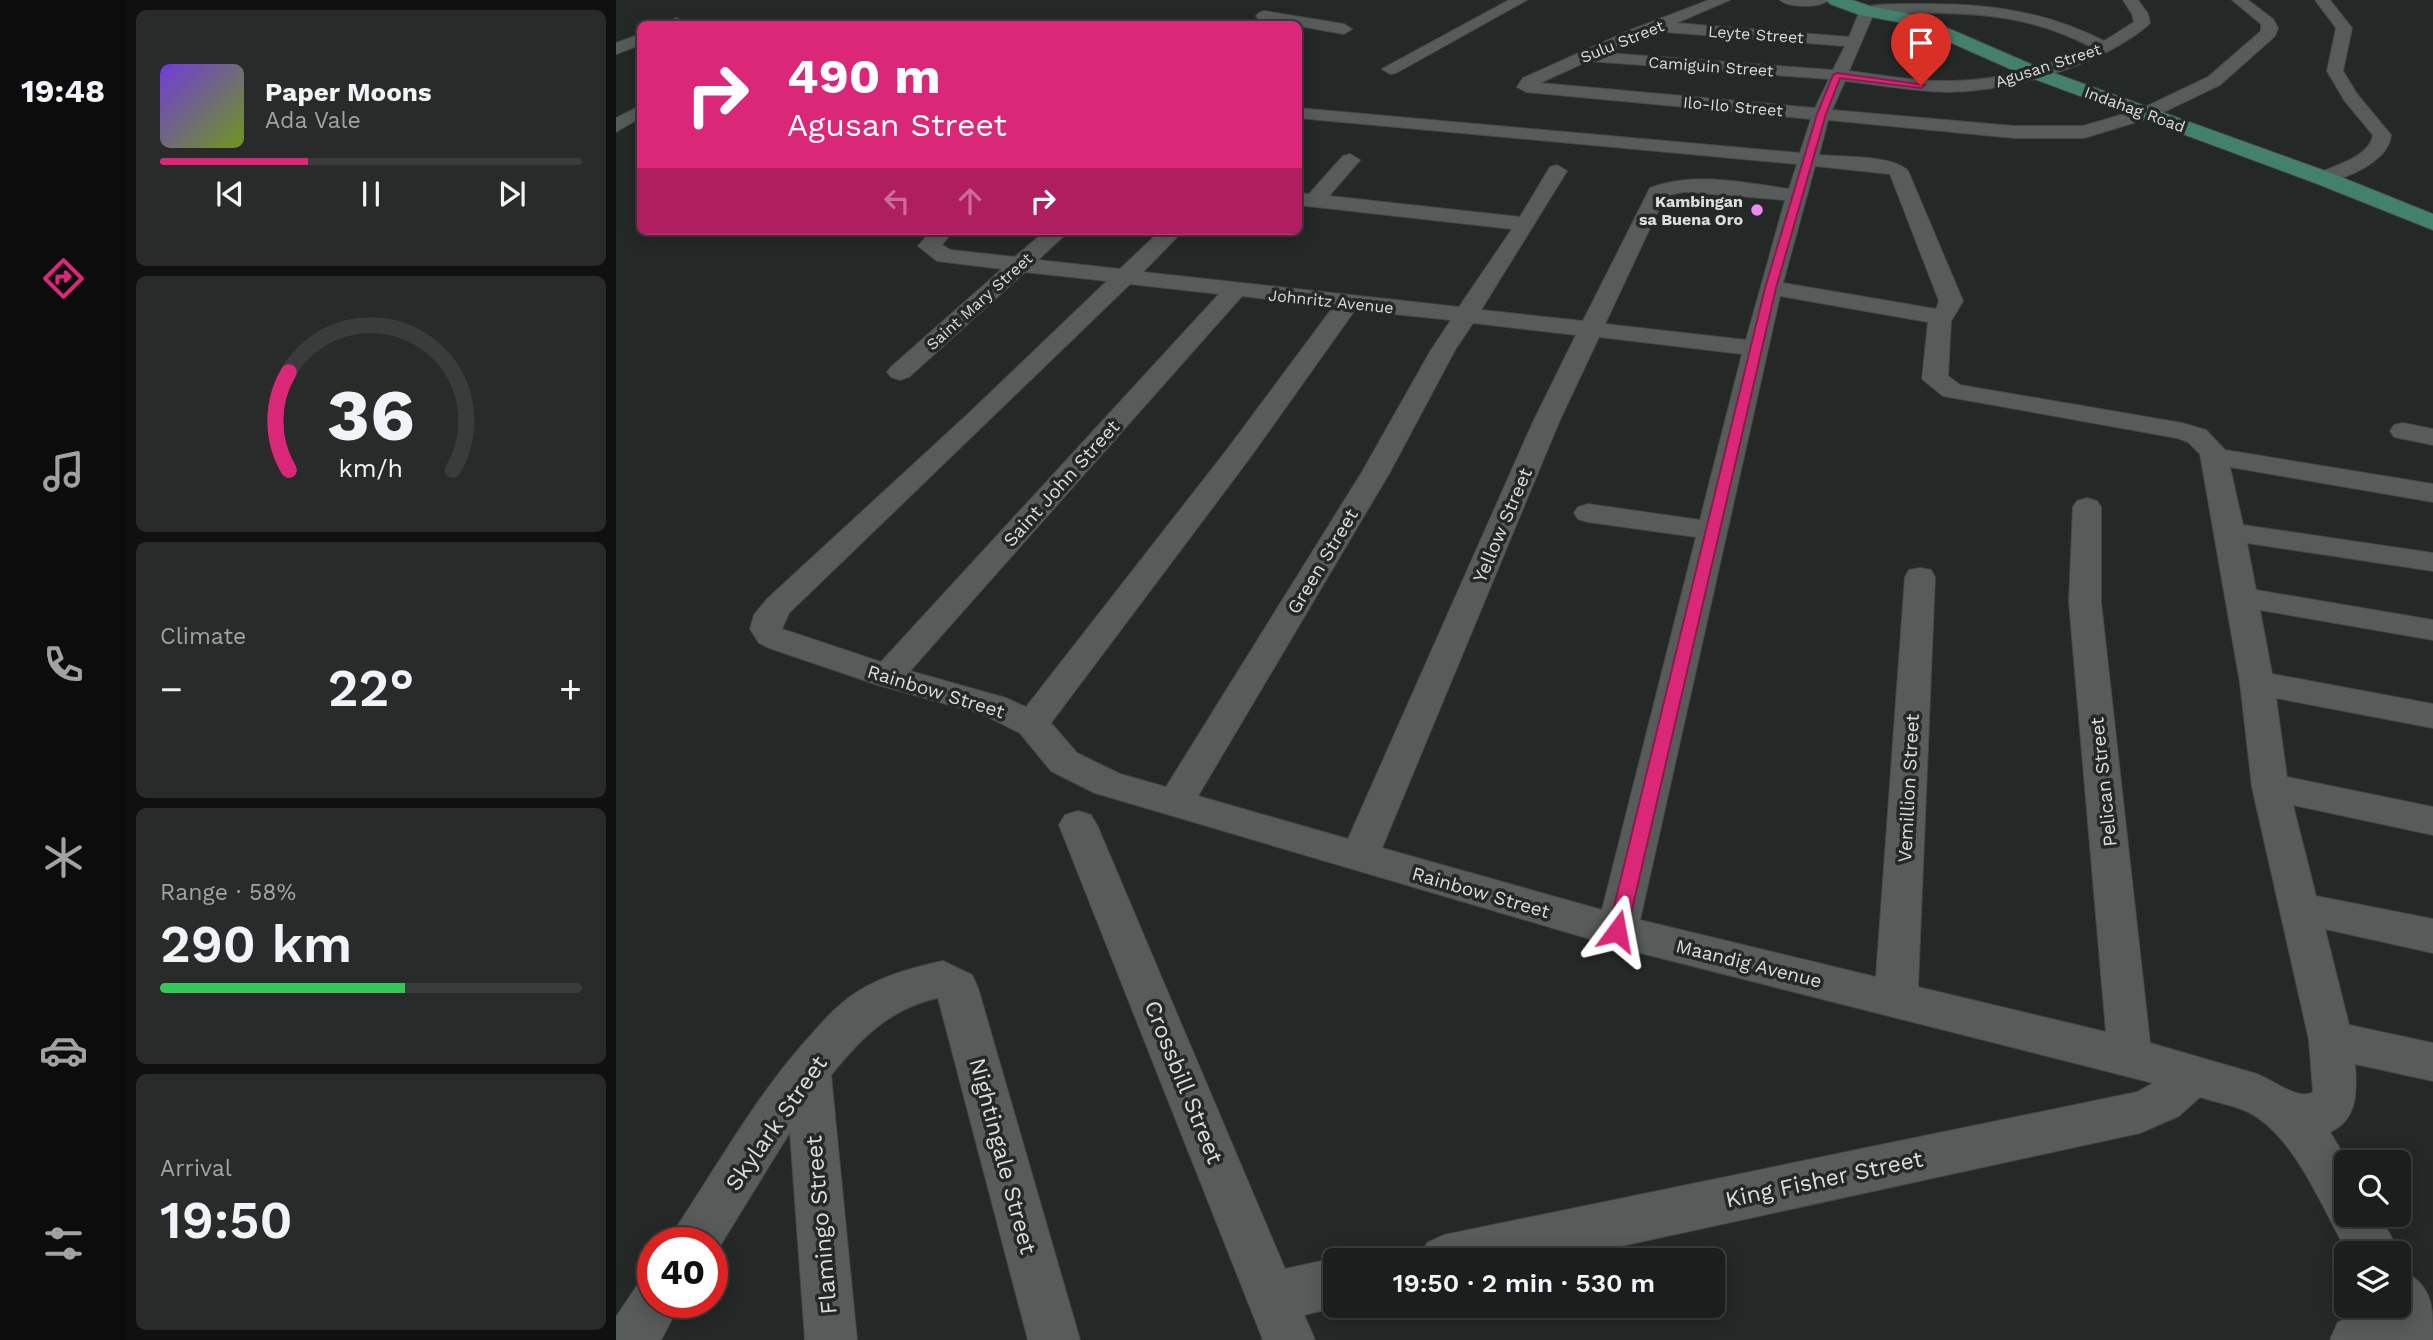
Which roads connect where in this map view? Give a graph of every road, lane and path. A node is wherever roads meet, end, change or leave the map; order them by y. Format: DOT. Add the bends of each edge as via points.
graph roads {
  1 [pos="1520,0"];
  2 [pos="1723,0"];
  3 [pos="1787,0"];
  4 [pos="1822,0"];
  5 [pos="2130,0"];
  6 [pos="2239,0"];
  7 [pos="2322,0"];
  8 [pos="1281,5"];
  9 [pos="1852,18"];
  10 [pos="1258,20"];
  11 [pos="1302,25"];
  12 [pos="1657,27"];
  13 [pos="1344,29"];
  14 [pos="637,39"];
  15 [pos="2104,47"];
  16 [pos="616,49"];
  17 [pos="616,56"];
  18 [pos="1585,56"];
  19 [pos="637,57"];
  20 [pos="1390,69"];
  21 [pos="2033,72"];
  22 [pos="1837,75"];
  23 [pos="1525,87"];
  24 [pos="637,113"];
  25 [pos="1302,113"];
  26 [pos="2147,113"];
  27 [pos="1821,114"];
  28 [pos="616,126"];
  29 [pos="1808,158"];
  30 [pos="1350,160"];
  31 [pos="1557,171"];
  32 [pos="2323,178"];
  33 [pos="1799,196"];
  34 [pos="1306,200"];
  35 [pos="2433,223"];
  36 [pos="1526,224"];
  37 [pos="939,235"];
  38 [pos="1053,235"];
  39 [pos="1168,235"];
  40 [pos="1018,266"];
  41 [pos="1125,278"];
  42 [pos="1770,288"];
  43 [pos="1235,290"];
  44 [pos="1349,302"];
  45 [pos="1466,316"];
  46 [pos="1938,318"];
  47 [pos="1590,331"];
  48 [pos="1756,348"];
  49 [pos="900,372"];
  50 [pos="2403,431"];
  51 [pos="2433,437"];
  52 [pos="2213,456"];
  53 [pos="2433,493"];
  54 [pos="2087,507"];
  55 [pos="1588,513"];
  56 [pos="1711,530"];
  57 [pos="2230,532"];
  58 [pos="2433,562"];
  59 [pos="1920,577"];
  60 [pos="2241,597"];
  61 [pos="2433,630"];
  62 [pos="887,676"];
  63 [pos="2257,683"];
  64 [pos="2433,716"];
  65 [pos="1032,724"];
  66 [pos="2270,787"];
  67 [pos="1175,804"];
  68 [pos="2433,821"];
  69 [pos="1078,825"];
  70 [pos="1359,858"];
  71 [pos="2299,908"];
  72 [pos="1617,931"];
  73 [pos="2433,936"];
  74 [pos="943,979"];
  75 [pos="1896,999"];
  76 [pos="2331,1040"];
  77 [pos="2130,1057"];
  78 [pos="2433,1062"];
  79 [pos="808,1069"];
  80 [pos="2191,1073"];
  81 [pos="2293,1117"];
  82 [pos="2334,1184"];
  83 [pos="705,1227"];
  84 [pos="1500,1248"];
  85 [pos="1323,1291"];
  86 [pos="645,1318"];
  87 [pos="1280,1318"];
  88 [pos="2414,1320"];
  89 [pos="631,1340"];
  90 [pos="831,1340"];
  91 [pos="1054,1340"];
  92 [pos="2356,1340"];
  1 -- 20 [label="street"];
  2 -- 12 [label="street, Sulu Street"];
  3 -- 4 [label="street"];
  5 -- 15 [label="street, Agusan Street" via="2142,23"];
  6 -- 26 [label="street, Ilo-Ilo Street" via="2268,22 2269,33 2214,80"];
  7 -- 32 [label="street" via="2344,28 2335,71 2383,142 2364,159"];
  8 -- 10 [label="street"];
  9 -- 12 [label="street, Leyte Street"];
  9 -- 15 [label="street, Leyte Street" via="1916,8 2019,16 2050,22"];
  9 -- 21 [label="main road, Indahag Road" via="1914,20"];
  9 -- 22 [label="street"];
  11 -- 13 [label="street"];
  12 -- 18 [label="street, Sulu Street"];
  14 -- 16 [label="street"];
  15 -- 21 [label="street, Agusan Street"];
  17 -- 19 [label="street"];
  18 -- 22 [label="street, Camiguin Street"];
  18 -- 23 [label="street, Sulu Street"];
  21 -- 22 [label="street, Agusan Street" via="1994,83 1948,87"];
  21 -- 26 [label="main road, Indahag Road"];
  22 -- 27 [label="street"];
  23 -- 27 [label="street, Ilo-Ilo Street"];
  24 -- 28 [label="street"];
  25 -- 29 [label="street"];
  26 -- 27 [label="street, Ilo-Ilo Street" via="2063,134"];
  26 -- 32 [label="main road, Indahag Road"];
  27 -- 29 [label="street"];
  29 -- 33 [label="street"];
  29 -- 46 [label="street" via="1898,171 1951,301 1945,315"];
  30 -- 34 [label="street"];
  31 -- 36 [label="street, Green Street"];
  32 -- 35 [label="main road, Indahag Road"];
  33 -- 42 [label="street"];
  33 -- 47 [label="street, Yellow Street" via="1662,188"];
  34 -- 36 [label="street"];
  36 -- 45 [label="street, Green Street"];
  37 -- 40 [label="street, Johnritz Avenue" via="929,246 936,253"];
  38 -- 40 [label="street, Saint Mary Street"];
  39 -- 41 [label="street"];
  40 -- 41 [label="street, Johnritz Avenue"];
  40 -- 49 [label="street, Saint Mary Street"];
  41 -- 43 [label="street, Johnritz Avenue"];
  41 -- 62 [label="street, Rainbow Street" via="770,615 766,629 770,636"];
  42 -- 46 [label="street"];
  42 -- 48 [label="street"];
  43 -- 44 [label="street, Johnritz Avenue"];
  43 -- 62 [label="street, Saint John Street"];
  44 -- 45 [label="street, Johnritz Avenue"];
  44 -- 65 [label="street"];
  45 -- 47 [label="street, Johnritz Avenue"];
  45 -- 67 [label="street, Green Street"];
  46 -- 52 [label="street" via="1935,379 1952,391 2182,431 2207,444"];
  47 -- 48 [label="street, Johnritz Avenue"];
  47 -- 70 [label="street, Yellow Street" via="1546,422"];
  48 -- 56 [label="street"];
  50 -- 51 [label="street"];
  52 -- 53 [label="street"];
  52 -- 57 [label="street"];
  54 -- 77 [label="street, Pelican Street" via="2085,602"];
  55 -- 56 [label="street"];
  56 -- 72 [label="street"];
  57 -- 58 [label="street"];
  57 -- 60 [label="street"];
  59 -- 75 [label="street, Vemillion Street"];
  60 -- 61 [label="street"];
  60 -- 63 [label="street"];
  62 -- 65 [label="street, Rainbow Street" via="994,706"];
  63 -- 64 [label="street"];
  63 -- 66 [label="street"];
  65 -- 67 [label="street, Rainbow Street" via="1064,762 1108,784"];
  66 -- 68 [label="street"];
  66 -- 71 [label="street"];
  67 -- 70 [label="street, Rainbow Street"];
  69 -- 87 [label="street, Crossbill Street"];
  70 -- 72 [label="street, Rainbow Street"];
  71 -- 73 [label="street"];
  71 -- 76 [label="street"];
  72 -- 75 [label="street, Maandig Avenue"];
  74 -- 79 [label="street, Skylark Street" via="920,983 866,1009"];
  74 -- 91 [label="street, Nightingale Street" via="957,988"];
  75 -- 77 [label="street, Maandig Avenue"];
  76 -- 78 [label="street"];
  76 -- 81 [label="street" via="2335,1092 2331,1105 2319,1115"];
  77 -- 80 [label="street, Maandig Avenue"];
  79 -- 83 [label="street, Skylark Street"];
  79 -- 90 [label="street, Flamingo Street"];
  80 -- 81 [label="street, Maandig Avenue" via="2258,1094"];
  80 -- 84 [label="street, King Fisher Street" via="2165,1102 2140,1112"];
  81 -- 82 [label="street, Maandig Avenue"];
  85 -- 87 [label="street"];
  86 -- 89 [label="street"];
  88 -- 92 [label="street"];
}
